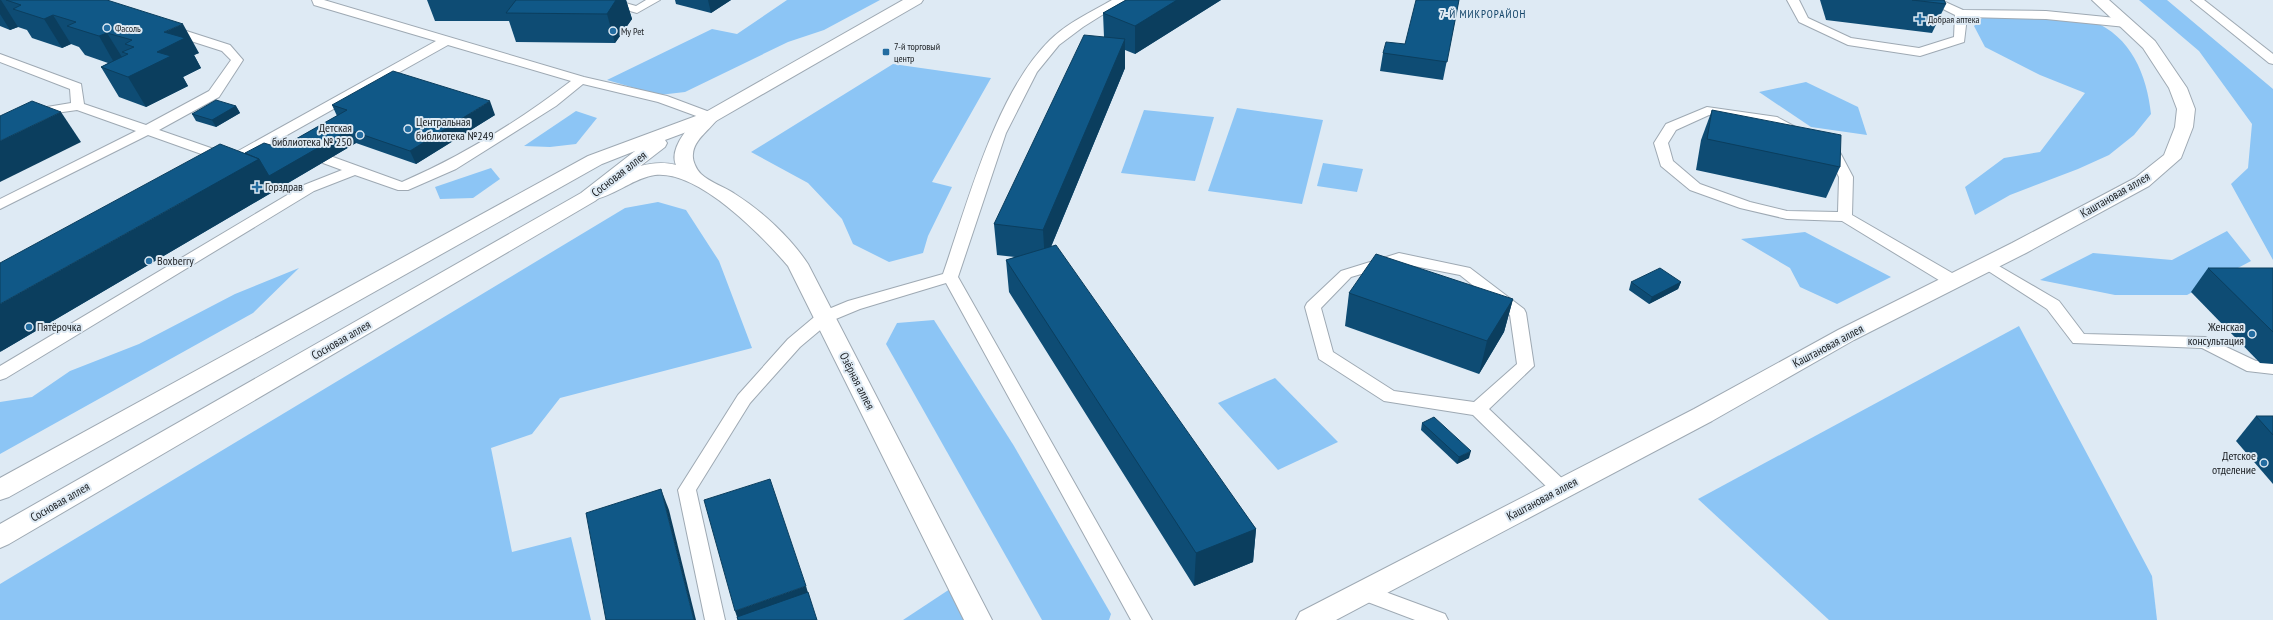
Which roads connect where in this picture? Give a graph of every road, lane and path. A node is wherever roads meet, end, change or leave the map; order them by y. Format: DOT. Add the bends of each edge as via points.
graph roads {
  1 [pos="318,0"];
  2 [pos="602,0"];
  3 [pos="654,0"];
  4 [pos="915,0"];
  5 [pos="1120,0"];
  6 [pos="1793,0"];
  7 [pos="1931,0"];
  8 [pos="2100,0"];
  9 [pos="2196,0"];
  10 [pos="1961,13"];
  11 [pos="2126,23"];
  12 [pos="158,27"];
  13 [pos="446,41"];
  14 [pos="0,58"];
  15 [pos="2273,60"];
  16 [pos="581,80"];
  17 [pos="78,106"];
  18 [pos="710,117"];
  19 [pos="148,130"];
  20 [pos="0,132"];
  21 [pos="680,137"];
  22 [pos="271,138"];
  23 [pos="285,143"];
  24 [pos="232,160"];
  25 [pos="328,160"];
  26 [pos="355,170"];
  27 [pos="212,171"];
  28 [pos="693,177"];
  29 [pos="596,193"];
  30 [pos="0,205"];
  31 [pos="1845,218"];
  32 [pos="1987,264"];
  33 [pos="950,277"];
  34 [pos="1953,281"];
  35 [pos="825,318"];
  36 [pos="2273,368"];
  37 [pos="0,374"];
  38 [pos="1478,409"];
  39 [pos="1561,489"];
  40 [pos="0,490"];
  41 [pos="0,537"];
  42 [pos="1364,592"];
  43 [pos="715,620"];
  44 [pos="978,620"];
  45 [pos="1142,620"];
  46 [pos="1310,620"];
  47 [pos="1438,620"];
  1 -- 13 [label="lane" via="318,3"];
  2 -- 3 [label="lane" via="637,10"];
  4 -- 18 [label="street"];
  5 -- 33 [label="lane" via="1079,24 1055,42 1031,71 999,133"];
  6 -- 10 [label="lane" via="1803,20 1848,42 1920,52 1960,40"];
  7 -- 10 [label="lane"];
  8 -- 11 [label="street, Каштановая аллея"];
  9 -- 15 [label="lane"];
  10 -- 11 [label="lane" via="2046,15"];
  11 -- 32 [label="street, Каштановая аллея" via="2149,45 2165,66 2186,108 2184,127 2172,158 2142,182"];
  12 -- 19 [label="lane" via="226,48 237,60 214,94"];
  13 -- 16 [label="lane"];
  13 -- 22 [label="lane"];
  14 -- 17 [label="lane" via="76,87"];
  16 -- 18 [label="lane" via="662,99"];
  16 -- 26 [label="lane" via="551,103 451,166 403,187"];
  17 -- 19 [label="lane"];
  17 -- 20 [label="lane" via="46,110"];
  18 -- 21 [label="street"];
  19 -- 24 [label="lane"];
  19 -- 30 [label="lane"];
  21 -- 28 [label="street" via="683,160"];
  21 -- 29 [label="street, Сосновая аллея"];
  21 -- 40 [label="street, Сосновая аллея" via="595,160"];
  22 -- 23 [label="lane"];
  22 -- 24 [label="lane"];
  24 -- 27 [label="lane"];
  25 -- 26 [label="lane"];
  26 -- 37 [label="lane" via="309,188"];
  28 -- 29 [label="street, Озёрная аллея" via="670,169 656,169"];
  28 -- 35 [label="street, Озёрная аллея" via="744,208 772,233 797,264"];
  29 -- 41 [label="street, Сосновая аллея"];
  31 -- 31 [label="lane" via="1846,177 1831,147 1772,120 1707,111 1671,127 1661,144 1666,163 1695,187 1744,205 1786,215"];
  31 -- 34 [label="lane"];
  32 -- 34 [label="street, Каштановая аллея"];
  32 -- 36 [label="lane" via="2053,305 2080,339 2205,343 2253,367"];
  33 -- 35 [label="lane" via="854,304"];
  33 -- 45 [label="lane"];
  34 -- 39 [label="street, Каштановая аллея" via="1846,335 1703,415"];
  35 -- 43 [label="lane" via="794,343 744,399 687,490"];
  35 -- 44 [label="street, Озёрная аллея"];
  38 -- 38 [label="lane" via="1526,366 1518,313 1465,271 1399,258 1346,274 1314,307 1325,355 1390,396"];
  38 -- 39 [label="lane"];
  39 -- 42 [label="street, Каштановая аллея"];
  42 -- 46 [label="street, Каштановая аллея"];
  42 -- 47 [label="lane"];
}
